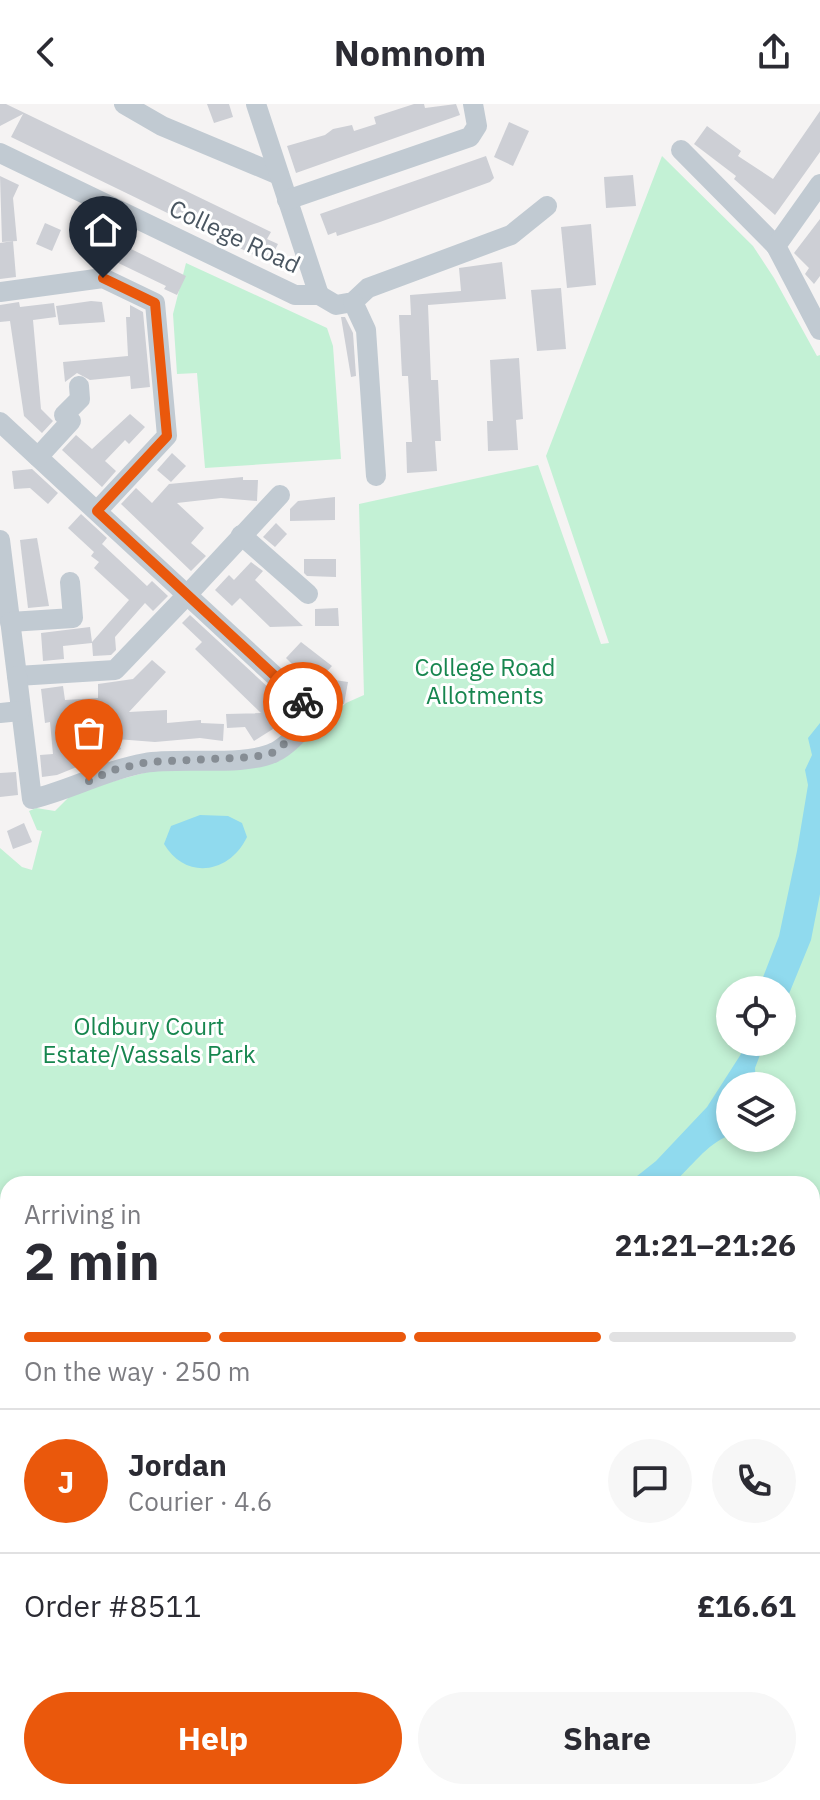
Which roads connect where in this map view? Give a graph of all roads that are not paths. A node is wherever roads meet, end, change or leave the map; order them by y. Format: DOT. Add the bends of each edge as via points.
graph roads {
  1 [pos="124,104"];
  2 [pos="256,104"];
  3 [pos="473,104"];
  4 [pos="681,150"];
  5 [pos="0,153"];
  6 [pos="279,175"];
  7 [pos="820,184"];
  8 [pos="287,200"];
  9 [pos="547,206"];
  10 [pos="776,246"];
  11 [pos="0,292"];
  12 [pos="319,295"];
  13 [pos="353,302"];
  14 [pos="820,330"];
  15 [pos="79,386"];
  16 [pos="0,422"];
  17 [pos="38,457"];
  18 [pos="376,476"];
  19 [pos="280,495"];
  20 [pos="97,511"];
  21 [pos="241,535"];
  22 [pos="0,540"];
  23 [pos="2,568"];
  24 [pos="70,582"];
  25 [pos="308,594"];
  26 [pos="187,595"];
  27 [pos="7,627"];
  28 [pos="17,676"];
  29 [pos="10,712"];
  1 -- 6 [label="street" via="162,126"];
  2 -- 6 [label="street"];
  3 -- 8 [label="street" via="477,126 470,137"];
  4 -- 10 [label="street"];
  5 -- 12 [label="street, College Road" via="295,295"];
  6 -- 8 [label="street"];
  7 -- 10 [label="street"];
  8 -- 12 [label="street"];
  9 -- 13 [label="street" via="511,235 368,288"];
  10 -- 14 [label="street"];
  11 -- 20 [label="street" via="103,278 155,303 167,436"];
  12 -- 13 [label="street, College Road" via="336,305"];
  13 -- 18 [label="street" via="366,330"];
  15 -- 17 [label="street" via="80,399 64,415 71,421"];
  16 -- 17 [label="street"];
  17 -- 20 [label="street"];
  19 -- 21 [label="street"];
  20 -- 26 [label="street"];
  21 -- 25 [label="street"];
  21 -- 26 [label="street"];
  22 -- 23 [label="street"];
  23 -- 27 [label="street"];
  24 -- 27 [label="street" via="73,618"];
  26 -- 28 [label="street" via="115,670"];
  26 -- 29 [label="street" via="317,715 275,752 148,762 32,799"];
  27 -- 28 [label="street"];
  28 -- 29 [label="street"];
}
